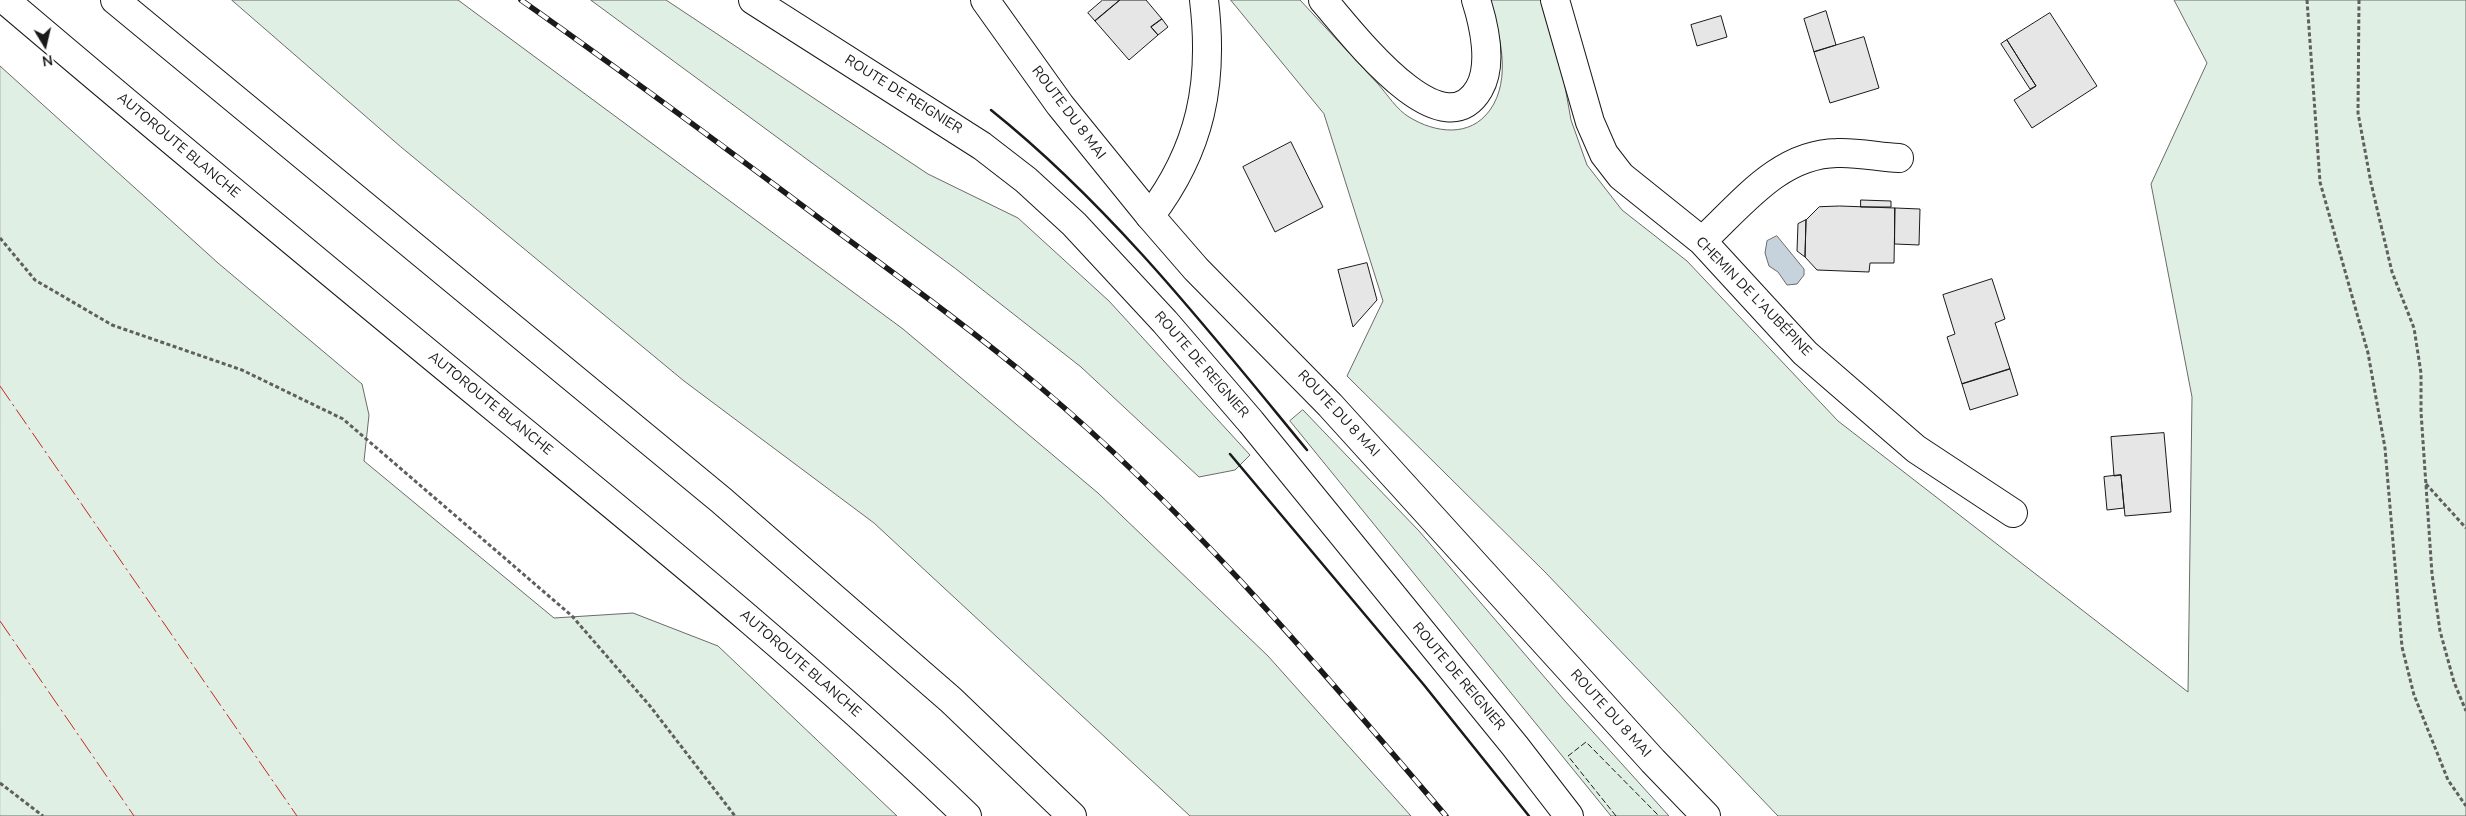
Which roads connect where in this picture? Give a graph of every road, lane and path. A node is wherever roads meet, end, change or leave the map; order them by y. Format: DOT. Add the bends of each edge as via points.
graph roads {
  1 [pos="6,0"];
  2 [pos="115,0"];
  3 [pos="753,0"];
  4 [pos="985,0"];
  5 [pos="1204,0"];
  6 [pos="1323,0"];
  7 [pos="1476,0"];
  8 [pos="1556,0"];
  9 [pos="2307,0"];
  10 [pos="2359,0"];
  11 [pos="1899,158"];
  12 [pos="1150,216"];
  13 [pos="0,238"];
  14 [pos="1702,241"];
  15 [pos="2425,483"];
  16 [pos="2013,513"];
  17 [pos="2466,528"];
  18 [pos="2466,710"];
  19 [pos="0,783"];
  20 [pos="2466,806"];
  21 [pos="43,816"];
  22 [pos="735,816"];
  23 [pos="967,816"];
  24 [pos="1072,816"];
  25 [pos="1569,816"];
  26 [pos="1706,816"];
  1 -- 23 [label="main road, AUTOROUTE BLANCHE" via="262,217 770,636 892,744"];
  2 -- 24 [label="main road" via="722,500 951,700"];
  3 -- 25 [label="main road, ROUTE DE REIGNIER" via="982,146 1080,230 1166,322 1251,422"];
  4 -- 12 [label="main road, ROUTE DU 8 MAI" via="1080,131"];
  5 -- 12 [label="main road" via="1207,74 1198,127 1181,170"];
  6 -- 7 [label="main road" via="1412,94 1434,105 1454,107 1466,104 1473,97 1484,76 1484,33"];
  8 -- 14 [label="main road, CHEMIN DE L'AUBÉPINE" via="1581,94 1604,154 1621,176"];
  9 -- 20 [label="path" via="2320,182 2368,353 2385,448 2402,647 2414,695 2448,780"];
  10 -- 15 [label="path" via="2358,113 2392,272 2414,328 2421,372"];
  11 -- 14 [label="main road" via="1838,153 1810,156 1789,164 1769,177"];
  12 -- 26 [label="main road, ROUTE DU 8 MAI" via="1196,268 1324,398"];
  13 -- 22 [label="path" via="35,280 112,325 242,370 343,419 572,616 650,706"];
  14 -- 16 [label="main road, CHEMIN DE L'AUBÉPINE" via="1805,353 1916,449"];
  15 -- 17 [label="path"];
  15 -- 18 [label="path" via="2440,631 2454,682"];
  19 -- 21 [label="path"];
}
